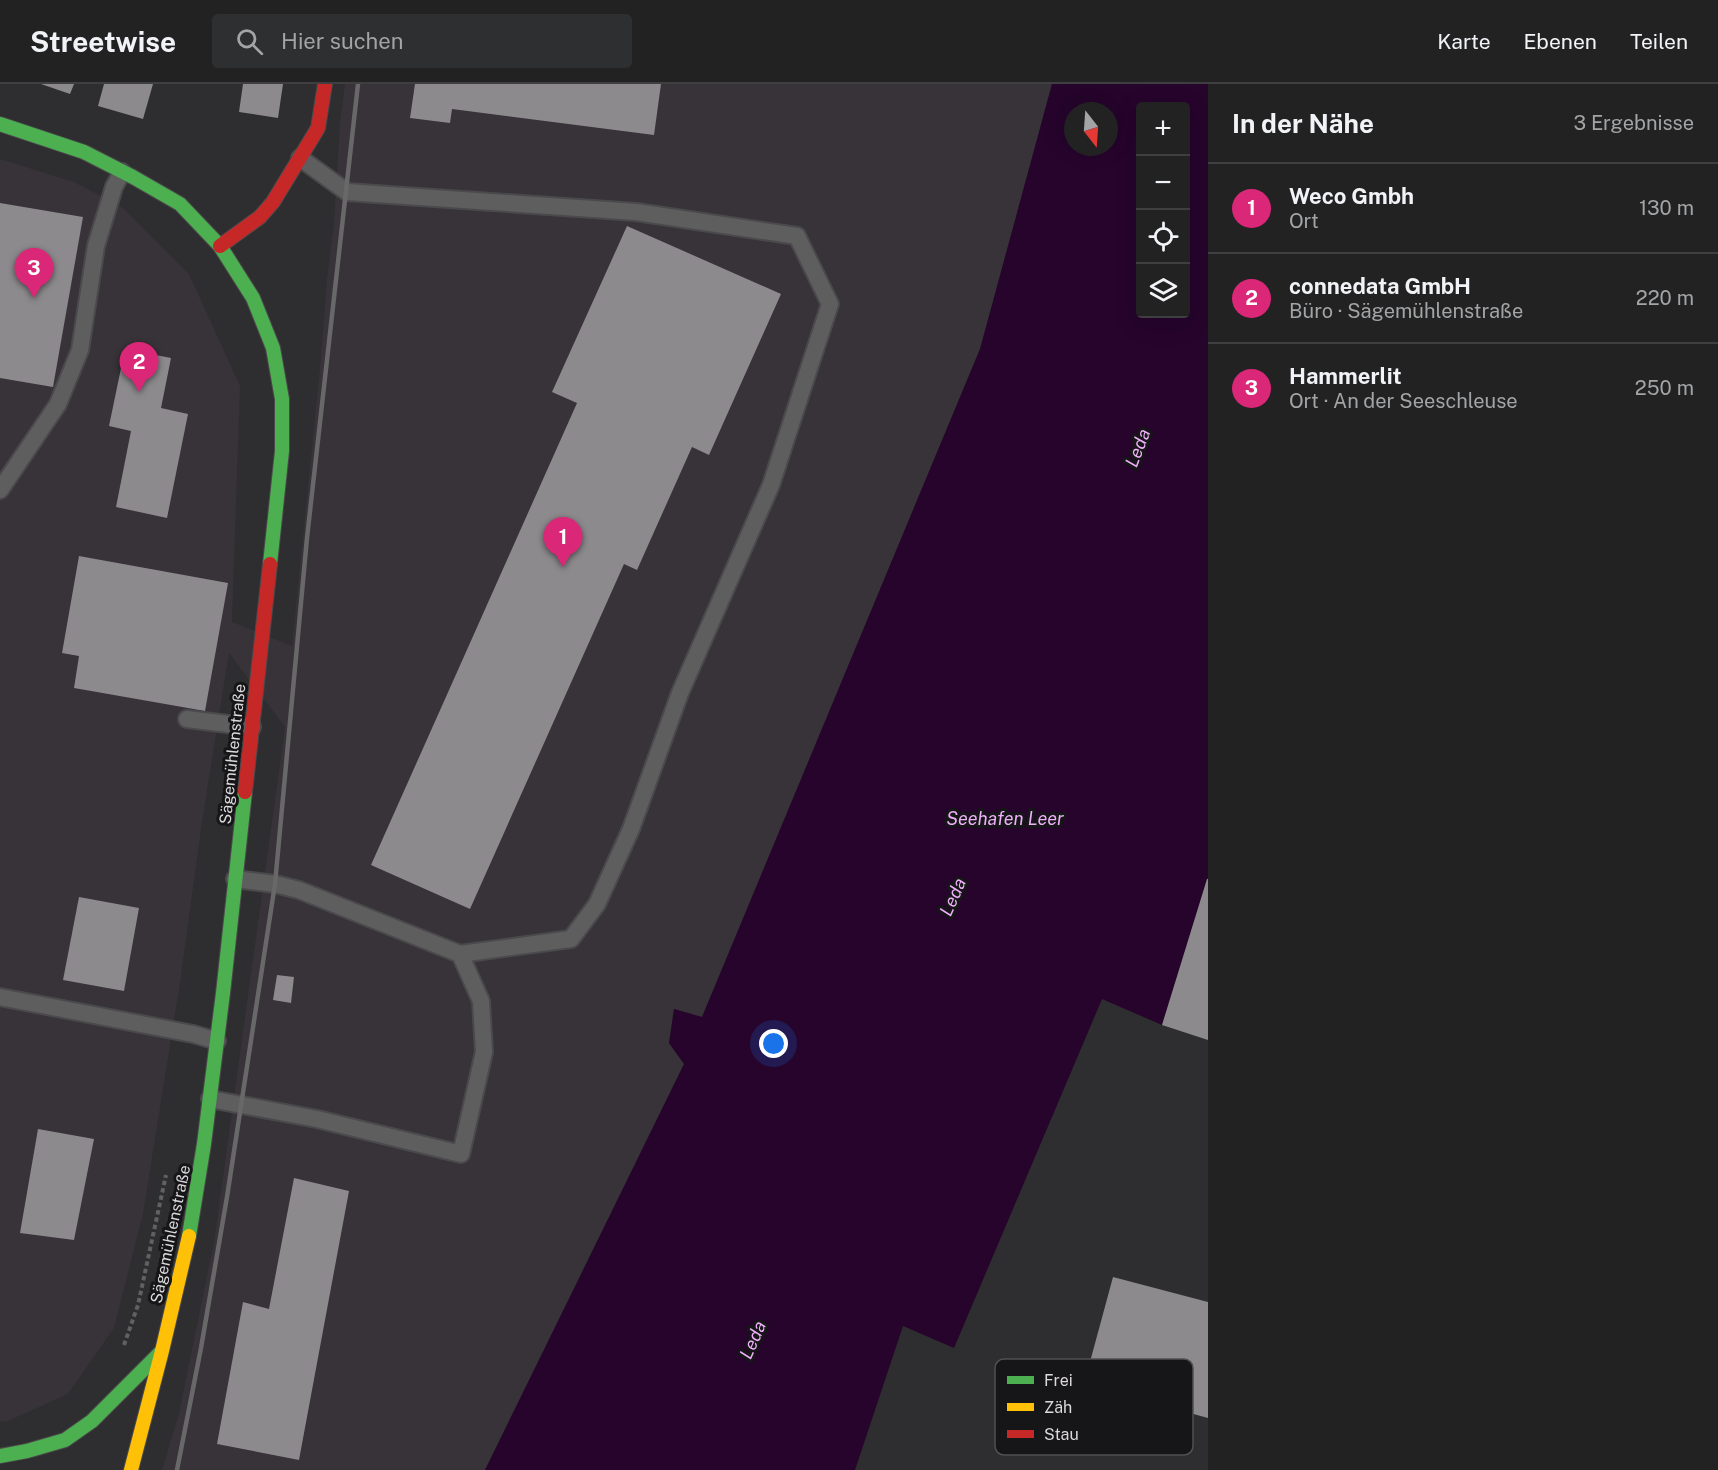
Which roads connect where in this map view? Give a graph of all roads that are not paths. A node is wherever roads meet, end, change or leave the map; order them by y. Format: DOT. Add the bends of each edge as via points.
graph roads {
  1 [pos="325,84"];
  2 [pos="0,124"];
  3 [pos="300,158"];
  4 [pos="122,172"];
  5 [pos="220,246"];
  6 [pos="0,490"];
  7 [pos="187,719"];
  8 [pos="252,727"];
  9 [pos="235,879"];
  10 [pos="460,954"];
  11 [pos="0,997"];
  12 [pos="217,1041"];
  13 [pos="210,1099"];
  14 [pos="162,1351"];
  15 [pos="0,1456"];
  16 [pos="131,1470"];
  1 -- 3 [label="street" via="318,128"];
  2 -- 4 [label="street, Sägemühlenstraße" via="84,152"];
  3 -- 5 [label="street" via="267,210"];
  3 -- 10 [label="lane" via="347,192 636,212 797,236 830,304 771,485 680,693 631,829 597,904 571,939"];
  4 -- 5 [label="street, Sägemühlenstraße" via="180,204"];
  4 -- 6 [label="lane" via="96,246 80,350 58,404"];
  5 -- 8 [label="street, Sägemühlenstraße" via="253,298 273,348 282,399 282,451"];
  7 -- 8 [label="lane"];
  8 -- 9 [label="street, Sägemühlenstraße"];
  9 -- 10 [label="lane" via="299,891"];
  9 -- 12 [label="street, Sägemühlenstraße"];
  10 -- 13 [label="lane" via="481,1001 484,1052 461,1154 317,1119"];
  11 -- 12 [label="lane"];
  12 -- 13 [label="street, Sägemühlenstraße"];
  13 -- 14 [label="street, Sägemühlenstraße" via="191,1226"];
  14 -- 15 [label="street" via="92,1421 65,1440"];
  14 -- 16 [label="street, Sägemühlenstraße"];
}
